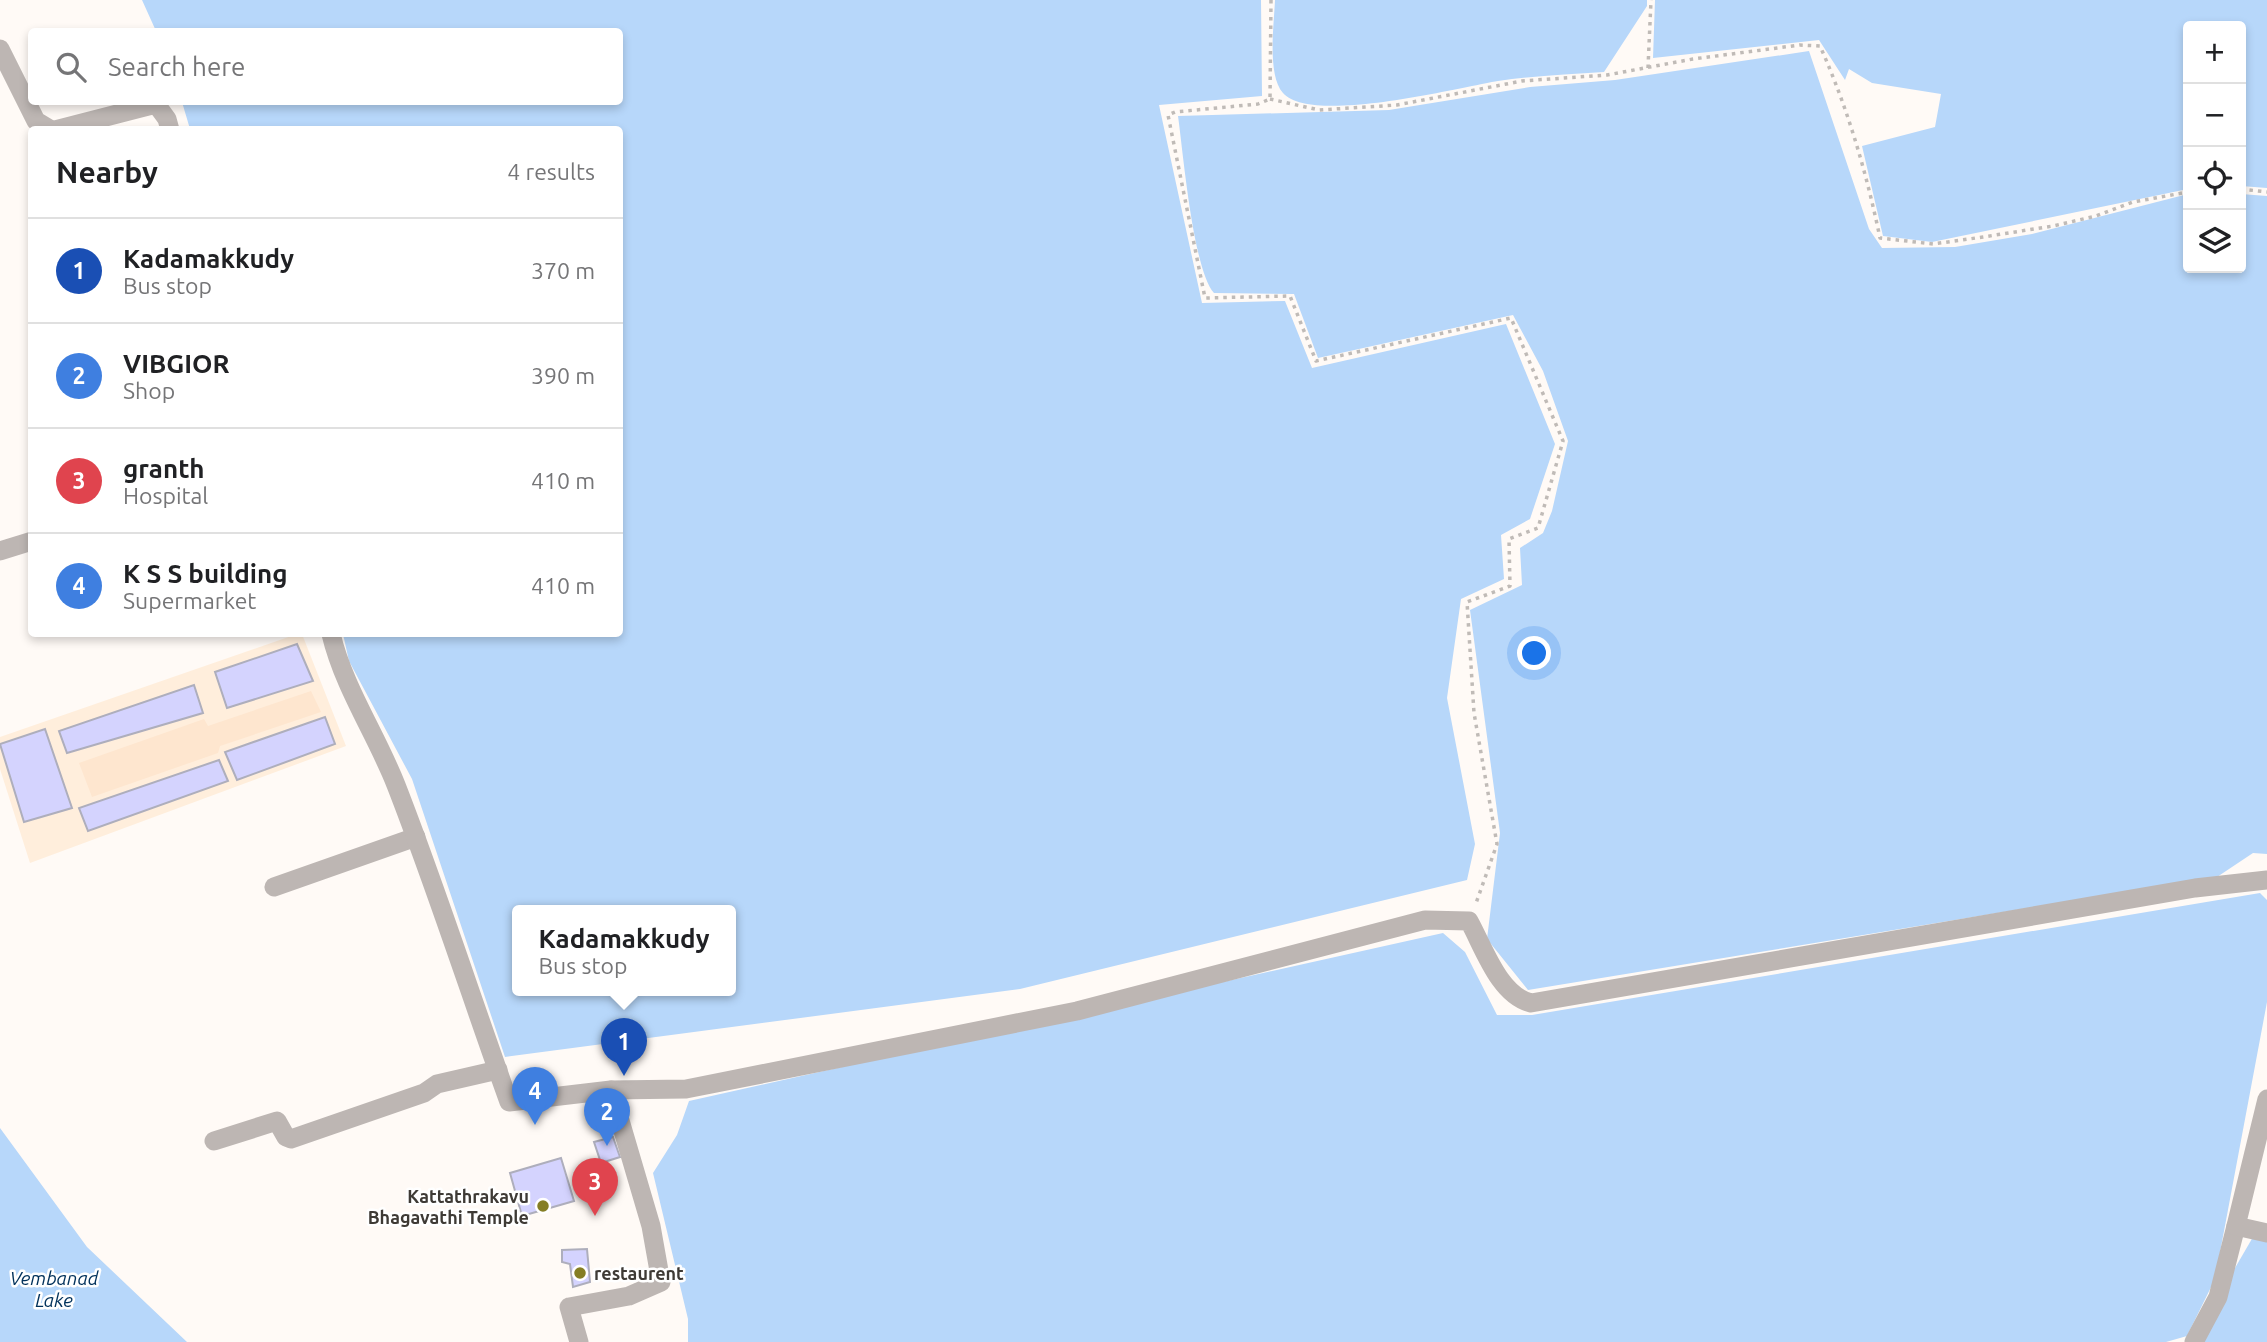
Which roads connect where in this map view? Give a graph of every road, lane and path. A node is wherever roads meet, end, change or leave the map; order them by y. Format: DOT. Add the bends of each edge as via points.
graph roads {
  1 [pos="1271,0"];
  2 [pos="1651,0"];
  3 [pos="0,49"];
  4 [pos="1648,68"];
  5 [pos="1270,99"];
  6 [pos="28,105"];
  7 [pos="28,105"];
  8 [pos="152,105"];
  9 [pos="157,105"];
  10 [pos="45,126"];
  11 [pos="69,126"];
  12 [pos="169,126"];
  13 [pos="2246,190"];
  14 [pos="2267,192"];
  15 [pos="2183,193"];
  16 [pos="28,542"];
  17 [pos="0,551"];
  18 [pos="332,637"];
  19 [pos="416,837"];
  20 [pos="2267,880"];
  21 [pos="274,887"];
  22 [pos="1469,921"];
  23 [pos="498,1070"];
  24 [pos="611,1090"];
  25 [pos="2267,1099"];
  26 [pos="214,1141"];
  27 [pos="2253,1230"];
  28 [pos="579,1342"];
  29 [pos="2194,1342"];
  1 -- 5 [label="path"];
  2 -- 4 [label="path"];
  3 -- 6 [label="street"];
  4 -- 5 [label="path" via="1522,81 1397,105 1319,110"];
  4 -- 15 [label="path" via="1773,48 1820,46 1859,147 1880,239 1933,244 1983,237 2053,226 2133,202"];
  5 -- 22 [label="path" via="1168,115 1205,298 1290,296 1316,361 1511,318 1563,441 1538,528 1509,539 1510,586 1467,602 1474,713 1497,844"];
  7 -- 10 [label="street" via="36,121"];
  8 -- 11 [label="street"];
  9 -- 12 [label="street"];
  13 -- 14 [label="path"];
  16 -- 17 [label="street"];
  18 -- 19 [label="street" via="343,674"];
  19 -- 21 [label="street"];
  19 -- 23 [label="street"];
  20 -- 22 [label="street" via="2195,888 1531,1003 1518,1000 1506,988"];
  22 -- 24 [label="street" via="1425,920 1077,1011 699,1087"];
  23 -- 24 [label="street" via="509,1102"];
  23 -- 26 [label="street" via="437,1084 424,1093 291,1139 276,1121"];
  24 -- 28 [label="street" via="651,1226 661,1282 629,1296 569,1307"];
  25 -- 27 [label="street"];
  27 -- 29 [label="street"];
}
